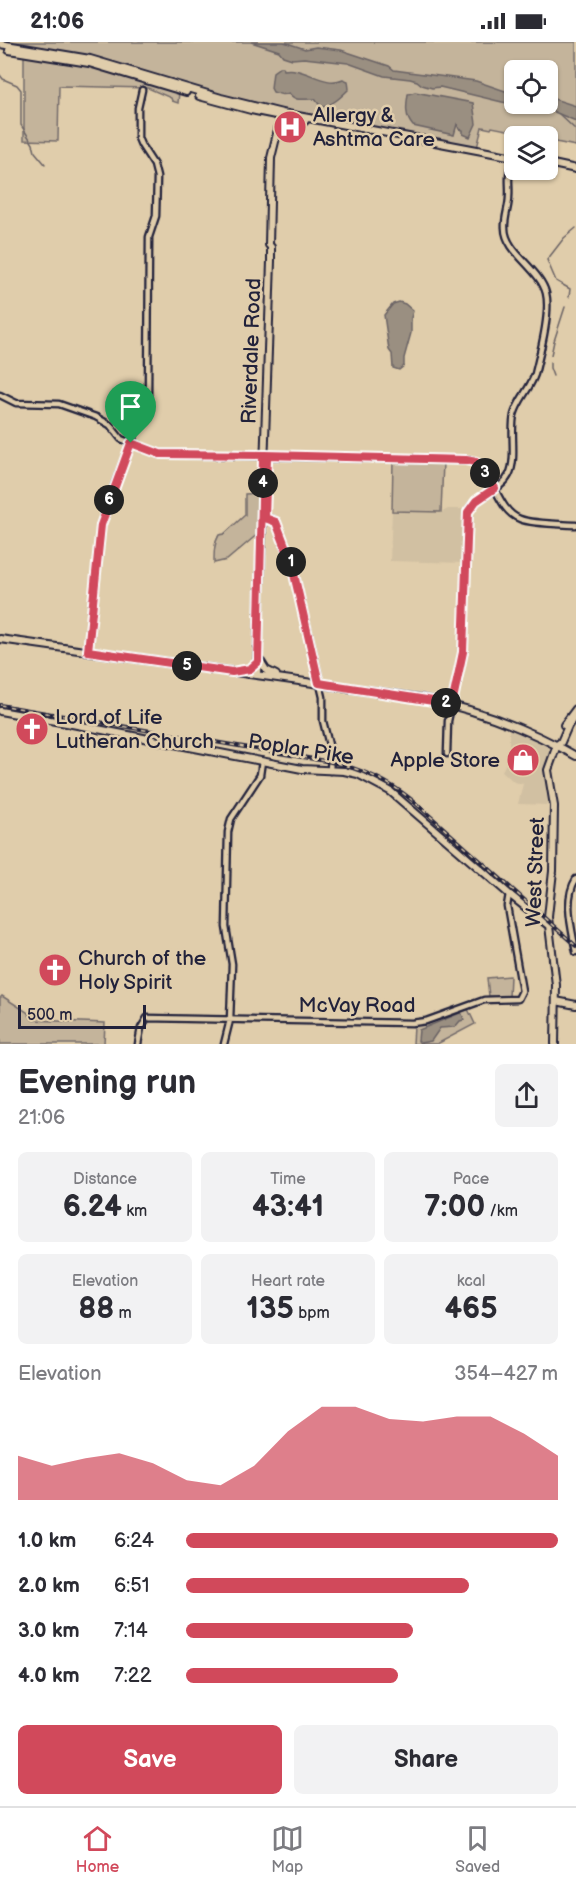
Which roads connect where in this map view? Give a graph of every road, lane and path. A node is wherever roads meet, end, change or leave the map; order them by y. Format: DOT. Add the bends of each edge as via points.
graph roads {
  1 [pos="2,46"];
  2 [pos="142,90"];
  3 [pos="283,115"];
  4 [pos="504,158"];
  5 [pos="558,167"];
  6 [pos="576,171"];
  7 [pos="510,180"];
  8 [pos="0,395"];
  9 [pos="131,443"];
  10 [pos="265,455"];
  11 [pos="495,488"];
  12 [pos="263,518"];
  13 [pos="576,525"];
  14 [pos="0,639"];
  15 [pos="88,651"];
  16 [pos="260,662"];
  17 [pos="232,672"];
  18 [pos="258,675"];
  19 [pos="288,679"];
  20 [pos="319,683"];
  21 [pos="452,704"];
  22 [pos="576,709"];
  23 [pos="0,711"];
  24 [pos="576,714"];
  25 [pos="557,746"];
  26 [pos="447,754"];
  27 [pos="576,756"];
  28 [pos="262,761"];
  29 [pos="330,771"];
  30 [pos="576,879"];
  31 [pos="509,894"];
  32 [pos="548,925"];
  33 [pos="575,931"];
  34 [pos="576,952"];
  35 [pos="556,1001"];
  36 [pos="576,1005"];
  37 [pos="230,1020"];
  38 [pos="138,1044"];
  39 [pos="224,1044"];
  40 [pos="555,1044"];
  1 -- 3 [label="main road" via="89,63 220,102"];
  2 -- 9 [label="street" via="138,138 156,171 156,211 149,237 148,401"];
  3 -- 4 [label="main road"];
  3 -- 10 [label="main road, Riverdale Road" via="271,158"];
  5 -- 6 [label="main road"];
  7 -- 11 [label="street" via="504,230 543,283 547,309 532,384 514,414 510,472 505,482"];
  8 -- 9 [label="street" via="16,403 56,404 96,417"];
  9 -- 10 [label="street" via="160,454"];
  9 -- 15 [label="street" via="101,525"];
  10 -- 11 [label="street" via="469,460 482,467"];
  10 -- 12 [label="main road, Riverdale Road"];
  11 -- 13 [label="street" via="509,511 519,519"];
  11 -- 21 [label="street" via="468,512 463,652"];
  12 -- 16 [label="main road, Riverdale Road"];
  12 -- 20 [label="street" via="276,522 291,561"];
  14 -- 15 [label="main road"];
  15 -- 17 [label="main road"];
  16 -- 17 [label="main road" via="250,669"];
  16 -- 18 [label="main road, Riverdale Road"];
  16 -- 19 [label="main road" via="266,670"];
  17 -- 18 [label="main road"];
  18 -- 19 [label="main road"];
  19 -- 20 [label="main road"];
  20 -- 21 [label="main road"];
  20 -- 29 [label="street" via="331,753"];
  21 -- 25 [label="main road" via="509,723"];
  21 -- 26 [label="street"];
  22 -- 25 [label="main road" via="565,723"];
  23 -- 28 [label="main road, Poplar Pike"];
  24 -- 25 [label="main road"];
  25 -- 27 [label="main road"];
  25 -- 32 [label="main road, West Street" via="548,770 554,806"];
  28 -- 29 [label="main road, Poplar Pike"];
  28 -- 37 [label="street" via="260,775 231,819 228,832 226,927 231,957"];
  29 -- 31 [label="main road, Poplar Pike" via="358,774 390,791"];
  30 -- 33 [label="street" via="569,896"];
  31 -- 32 [label="main road, Poplar Pike"];
  31 -- 37 [label="street, McVay Road" via="507,906 522,991 518,999 484,1000 412,1023"];
  32 -- 35 [label="main road, West Street"];
  33 -- 34 [label="street"];
  35 -- 36 [label="main road"];
  35 -- 40 [label="main road, West Street"];
  37 -- 38 [label="street, McVay Road" via="147,1018"];
  37 -- 39 [label="street"];
}
